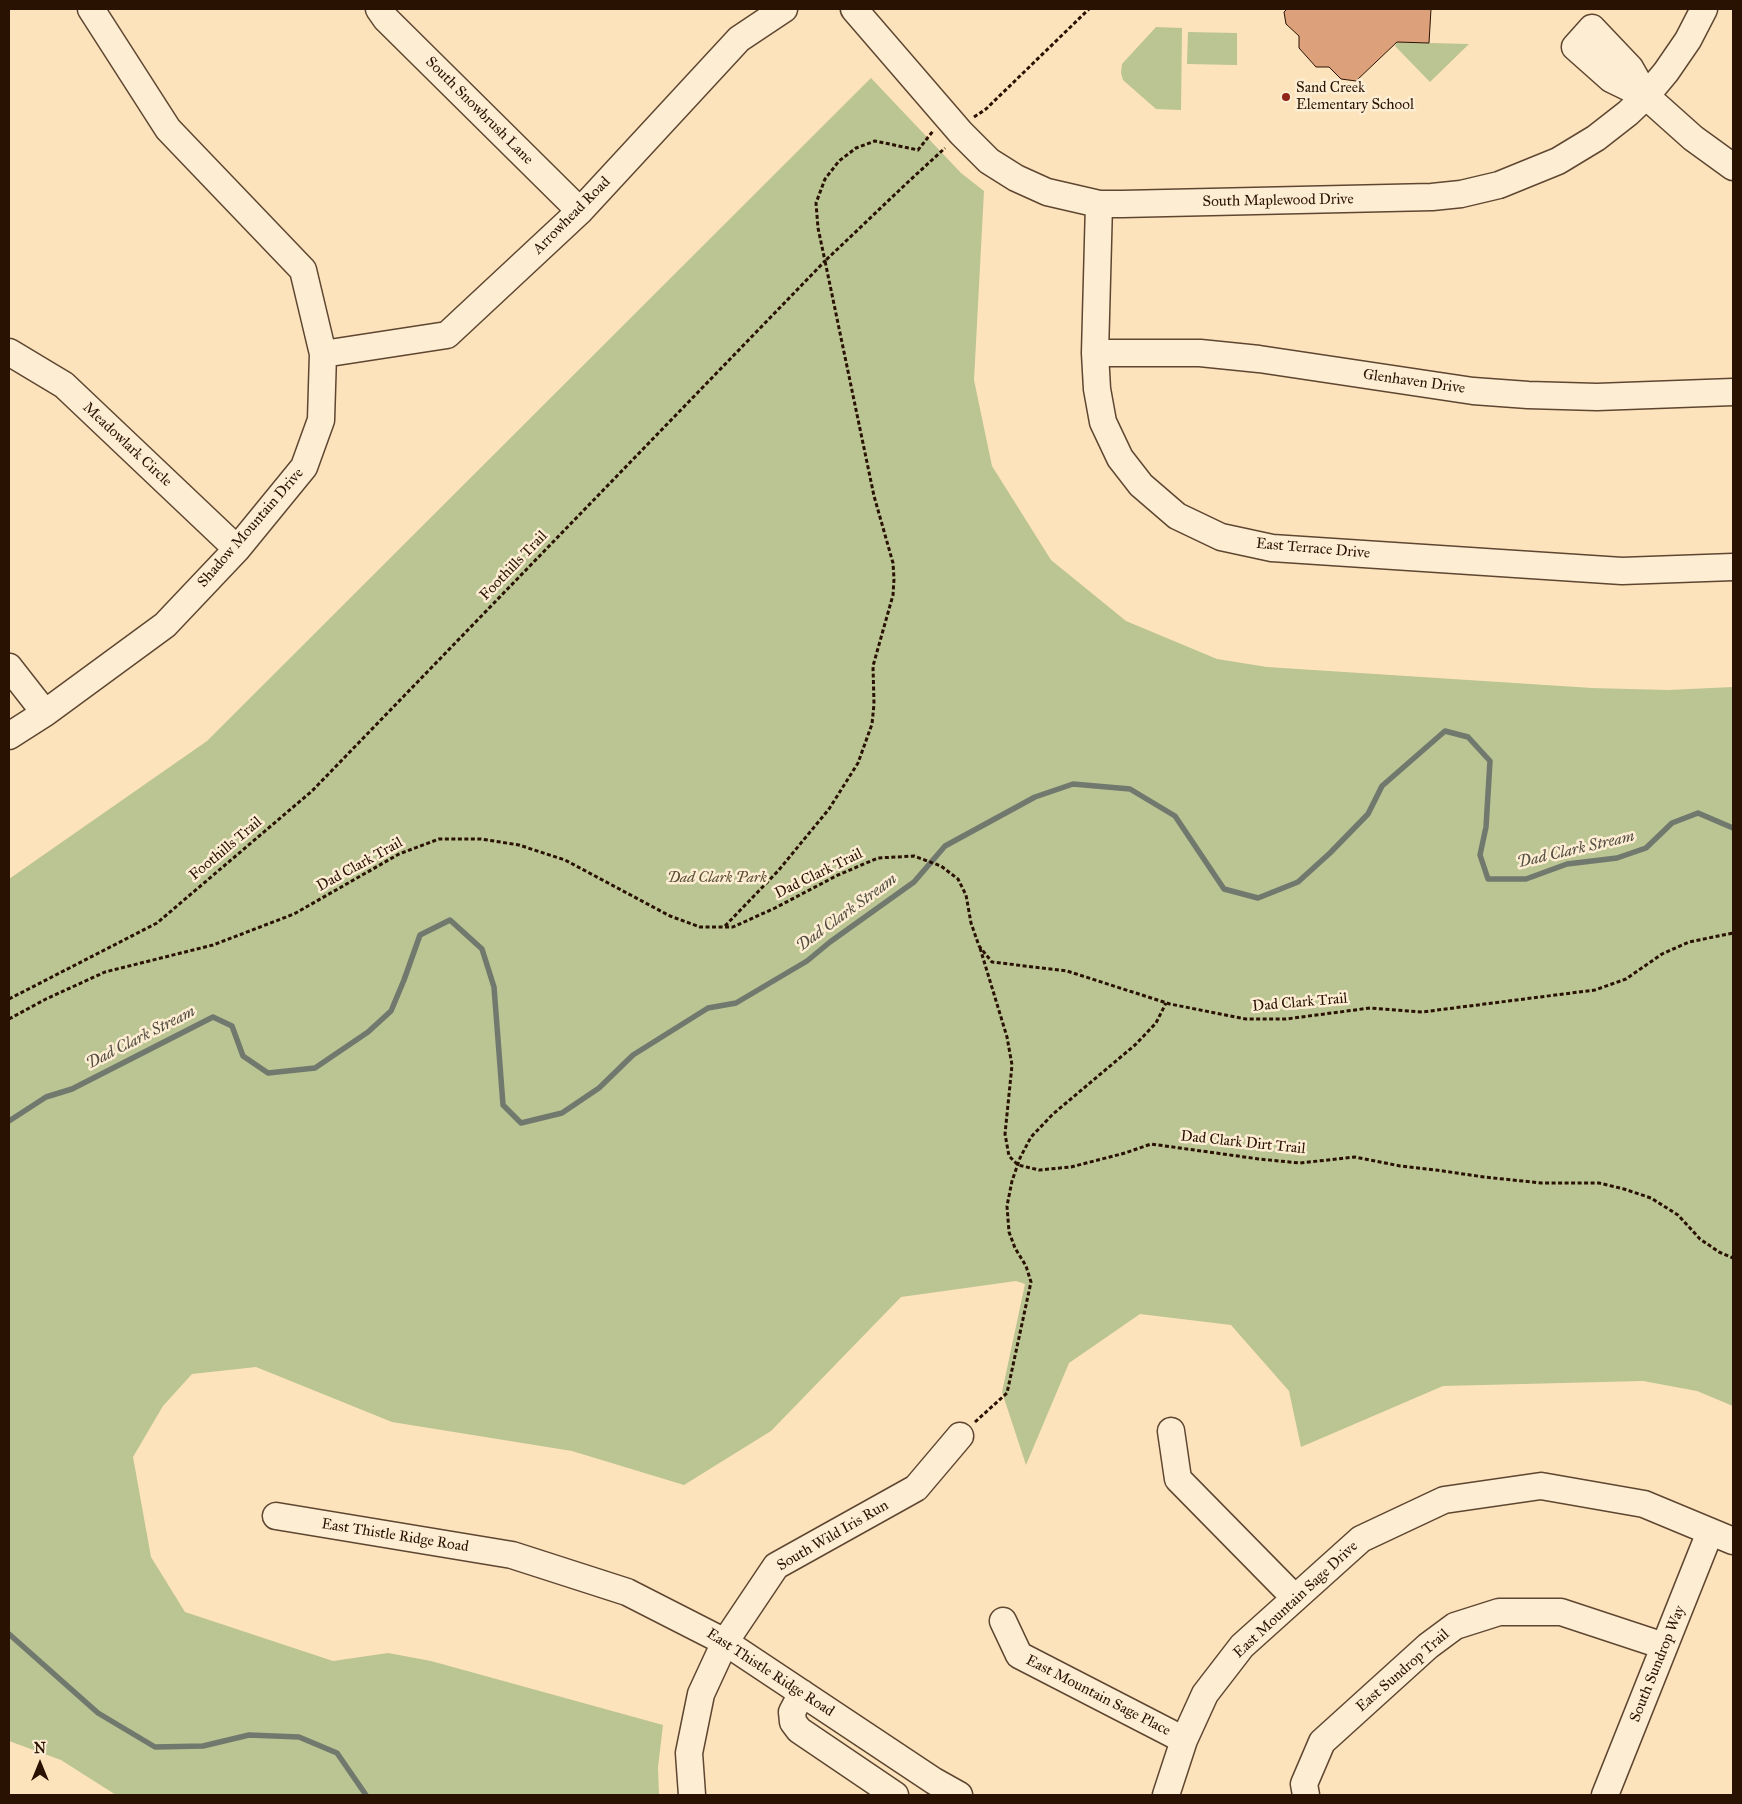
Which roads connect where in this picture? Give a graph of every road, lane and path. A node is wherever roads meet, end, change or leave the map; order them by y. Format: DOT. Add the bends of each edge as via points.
graph roads {
  1 [pos="91,9"];
  2 [pos="784,9"];
  3 [pos="854,9"];
  4 [pos="1089,9"];
  5 [pos="1704,9"];
  6 [pos="387,12"];
  7 [pos="1583,37"];
  8 [pos="1646,96"];
  9 [pos="951,131"];
  10 [pos="1733,167"];
  11 [pos="1099,204"];
  12 [pos="580,211"];
  13 [pos="825,261"];
  14 [pos="9,352"];
  15 [pos="1095,353"];
  16 [pos="322,354"];
  17 [pos="1733,392"];
  18 [pos="237,549"];
  19 [pos="1733,567"];
  20 [pos="9,667"];
  21 [pos="44,713"];
  22 [pos="9,736"];
  23 [pos="725,927"];
  24 [pos="1733,933"];
  25 [pos="979,946"];
  26 [pos="9,999"];
  27 [pos="1166,1003"];
  28 [pos="9,1019"];
  29 [pos="1018,1166"];
  30 [pos="1733,1258"];
  31 [pos="1171,1431"];
  32 [pos="960,1436"];
  33 [pos="276,1516"];
  34 [pos="1722,1537"];
  35 [pos="1295,1598"];
  36 [pos="1003,1621"];
  37 [pos="725,1642"];
  38 [pos="1664,1646"];
  39 [pos="802,1693"];
  40 [pos="1184,1740"];
  41 [pos="692,1795"];
  42 [pos="895,1795"];
  43 [pos="957,1795"];
  44 [pos="1166,1795"];
  45 [pos="1306,1795"];
  46 [pos="1605,1795"];
  1 -- 16 [label="street, Shadow Mountain Drive" via="168,129 303,270"];
  2 -- 12 [label="street, Arrowhead Road" via="739,39"];
  3 -- 9 [label="street, South Maplewood Drive"];
  4 -- 9 [label="path" via="986,109"];
  5 -- 8 [label="street, South Maplewood Drive" via="1678,56"];
  6 -- 12 [label="street, South Snowbrush Lane"];
  7 -- 8 [label="street" via="1610,79"];
  8 -- 10 [label="street" via="1710,152"];
  8 -- 11 [label="street, South Maplewood Drive" via="1613,125 1558,161 1499,185 1461,194 1398,199"];
  9 -- 11 [label="street, South Maplewood Drive" via="1016,178 1047,192"];
  9 -- 13 [label="path, Foothills Trail" via="908,182"];
  9 -- 13 [label="path" via="933,130 918,150 875,141 856,148 839,161 826,179 816,203"];
  11 -- 15 [label="street, East Terrace Drive"];
  12 -- 16 [label="street, Arrowhead Road" via="447,335"];
  13 -- 23 [label="path" via="874,496 893,563 892,595 873,666 872,724 858,763 829,810"];
  13 -- 26 [label="path, Foothills Trail" via="312,791 157,923"];
  14 -- 18 [label="street, Meadowlark Circle" via="64,385"];
  15 -- 17 [label="street, Glenhaven Drive" via="1200,353 1473,391 1528,395 1597,397"];
  15 -- 19 [label="street, East Terrace Drive" via="1097,389 1104,422 1120,458 1141,485 1177,516 1221,537 1272,548 1622,571"];
  16 -- 18 [label="street, Shadow Mountain Drive" via="321,420 304,467"];
  18 -- 21 [label="street, Shadow Mountain Drive" via="165,624"];
  20 -- 21 [label="street"];
  21 -- 22 [label="street, Shadow Mountain Drive"];
  23 -- 25 [label="path, Dad Clark Trail" via="734,927 878,858 914,856 941,866 958,879 966,896"];
  23 -- 28 [label="path, Dad Clark Trail" via="700,927 670,916 565,860 519,845 481,839 439,839 399,854 294,914 213,945 105,972 46,998"];
  24 -- 27 [label="path, Dad Clark Trail" via="1689,942 1662,954 1626,979 1595,990 1422,1012 1370,1008 1286,1019 1246,1019"];
  25 -- 27 [label="path, Dad Clark Trail" via="992,962 1067,971"];
  25 -- 29 [label="path" via="1007,1037 1012,1065 1005,1134 1008,1156"];
  27 -- 29 [label="path" via="1156,1022 1134,1045 1052,1114 1031,1137"];
  29 -- 30 [label="path, Dad Clark Dirt Trail" via="1039,1170 1071,1167 1151,1144 1300,1163 1355,1157 1484,1178 1599,1183 1651,1198 1678,1215 1706,1243"];
  29 -- 32 [label="path" via="1007,1206 1008,1232 1026,1266 1030,1282 1027,1301 1007,1393"];
  31 -- 35 [label="street" via="1178,1479"];
  32 -- 37 [label="street, South Wild Iris Run" via="916,1488 776,1566"];
  33 -- 37 [label="street, East Thistle Ridge Road" via="512,1555 627,1592"];
  34 -- 35 [label="street, East Mountain Sage Drive" via="1644,1504 1540,1486 1444,1500 1361,1539"];
  34 -- 38 [label="street, South Sundrop Way"];
  35 -- 40 [label="street, East Mountain Sage Drive" via="1242,1646 1205,1694"];
  36 -- 40 [label="street, East Mountain Sage Place" via="1019,1656"];
  37 -- 39 [label="street, East Thistle Ridge Road"];
  37 -- 41 [label="street, South Wild Iris Run" via="701,1694 689,1753"];
  38 -- 45 [label="street, East Sundrop Trail" via="1561,1612 1499,1612 1455,1626 1428,1646 1322,1742 1304,1784"];
  38 -- 46 [label="street, South Sundrop Way"];
  39 -- 42 [label="street" via="792,1712 798,1730"];
  39 -- 43 [label="street, East Thistle Ridge Road"];
  40 -- 44 [label="street, East Mountain Sage Drive"];
}
